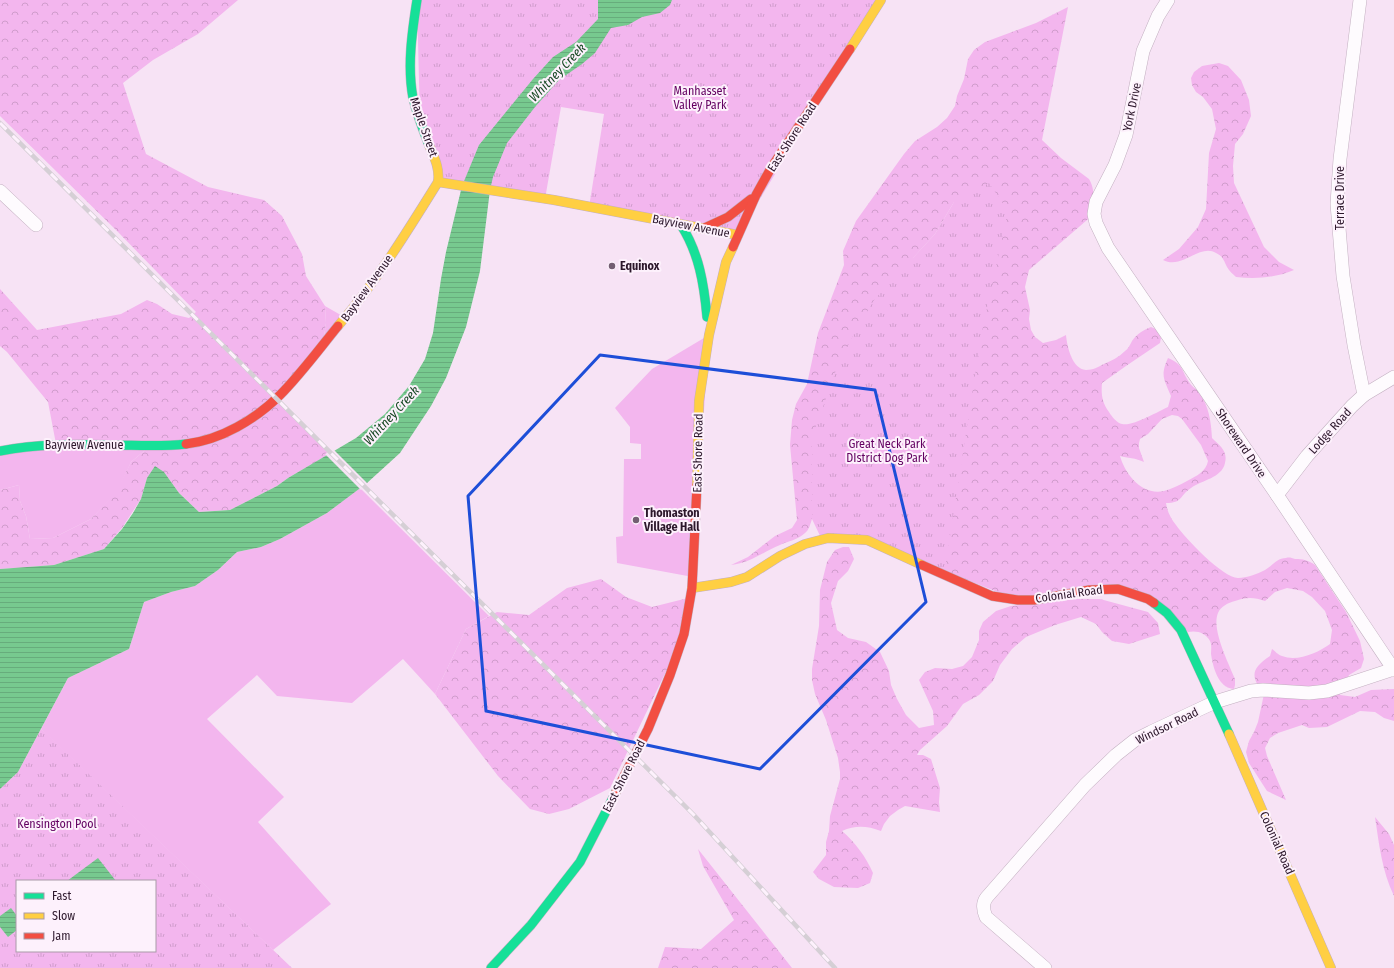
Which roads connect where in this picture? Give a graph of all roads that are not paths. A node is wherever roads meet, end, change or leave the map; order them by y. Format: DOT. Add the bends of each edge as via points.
graph roads {
  1 [pos="417,0"];
  2 [pos="881,0"];
  3 [pos="1168,0"];
  4 [pos="1360,0"];
  5 [pos="438,182"];
  6 [pos="0,191"];
  7 [pos="756,195"];
  8 [pos="1094,214"];
  9 [pos="36,225"];
  10 [pos="681,225"];
  11 [pos="702,229"];
  12 [pos="738,236"];
  13 [pos="709,335"];
  14 [pos="1394,377"];
  15 [pos="1364,395"];
  16 [pos="0,451"];
  17 [pos="1277,495"];
  18 [pos="692,588"];
  19 [pos="1394,669"];
  20 [pos="1215,702"];
  21 [pos="491,968"];
  22 [pos="1045,968"];
  23 [pos="1331,968"];
  1 -- 5 [label="street, Maple Street" via="411,86 420,122 438,167"];
  2 -- 7 [label="street, East Shore Road"];
  3 -- 8 [label="street, York Drive" via="1143,51 1126,135 1098,198"];
  4 -- 15 [label="street, Terrace Drive" via="1340,159 1337,204 1343,276"];
  5 -- 10 [label="street, Bayview Avenue" via="554,200"];
  5 -- 16 [label="street, Bayview Avenue" via="359,302 281,394 243,424 211,438 184,444 56,444"];
  6 -- 9 [label="street"];
  7 -- 11 [label="street" via="733,215"];
  7 -- 12 [label="street, East Shore Road"];
  8 -- 17 [label="street, Shoreward Drive" via="1098,229 1108,248"];
  10 -- 11 [label="street, Bayview Avenue"];
  10 -- 13 [label="street" via="688,234 695,252 705,297"];
  11 -- 12 [label="street, Bayview Avenue"];
  12 -- 13 [label="street, East Shore Road" via="726,262"];
  13 -- 18 [label="street, East Shore Road" via="699,412"];
  14 -- 15 [label="street, Lodge Road"];
  15 -- 17 [label="street, Lodge Road" via="1320,442"];
  17 -- 19 [label="street, Shoreward Drive"];
  18 -- 20 [label="street, Colonial Road" via="739,580 792,550 828,538 867,540 1004,599 1034,600 1104,588 1118,589 1148,599 1167,613 1181,630"];
  18 -- 21 [label="street, East Shore Road" via="684,634 648,729 580,862 531,925"];
  19 -- 20 [label="street, Windsor Road" via="1328,691 1251,691"];
  20 -- 22 [label="street, Windsor Road" via="1135,740 1116,755 1085,786 987,897 984,902 986,917"];
  20 -- 23 [label="street, Colonial Road"];
}
